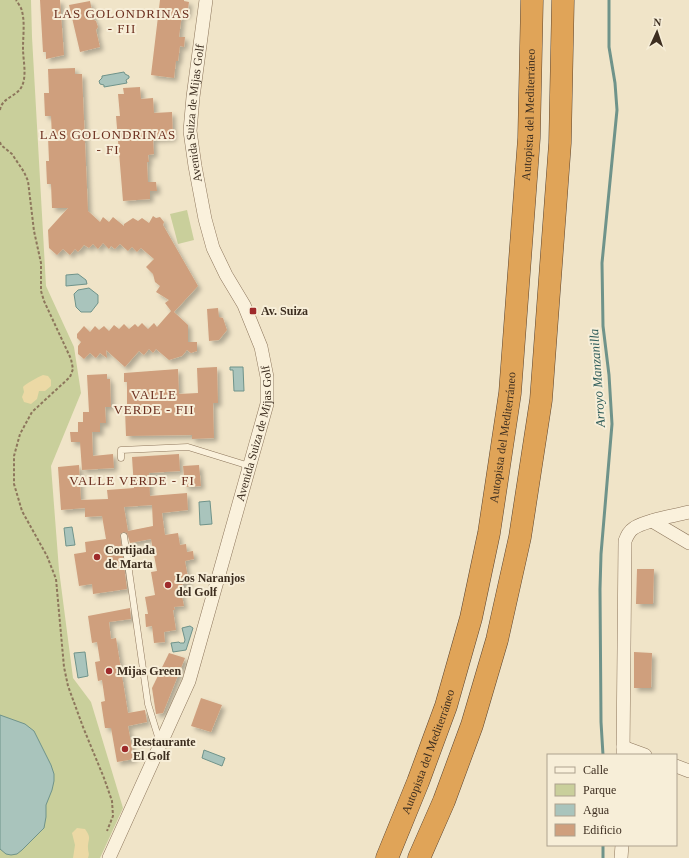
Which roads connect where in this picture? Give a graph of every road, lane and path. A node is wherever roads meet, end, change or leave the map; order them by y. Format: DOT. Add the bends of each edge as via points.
graph roads {
  1 [pos="16,0"];
  2 [pos="206,0"];
  3 [pos="532,0"];
  4 [pos="563,0"];
  5 [pos="0,110"];
  6 [pos="0,142"];
  7 [pos="121,458"];
  8 [pos="249,471"];
  9 [pos="689,512"];
  10 [pos="652,521"];
  11 [pos="124,536"];
  12 [pos="689,543"];
  13 [pos="160,745"];
  14 [pos="623,751"];
  15 [pos="640,754"];
  16 [pos="677,766"];
  17 [pos="689,771"];
  18 [pos="105,837"];
  19 [pos="622,846"];
  20 [pos="109,858"];
  21 [pos="387,858"];
  22 [pos="419,858"];
  23 [pos="621,858"];
  1 -- 5 [label="path" via="22,9 24,80 22,87 5,100"];
  2 -- 8 [label="street, Avenida Suiza de Mijas Golf" via="190,131 205,219 213,248 252,323 261,347 267,378 267,404"];
  3 -- 21 [label="highway, Autopista del Mediterráneo" via="529,138 510,393 489,533 471,618 446,706"];
  4 -- 22 [label="highway" via="560,143 541,400 520,537 497,640 472,725 444,801"];
  6 -- 18 [label="path" via="12,154 28,181 41,263 41,291 73,369 70,377 32,412 20,434 14,456 14,484 22,511 47,556 56,579 68,686 112,801 113,816"];
  7 -- 8 [label="lane" via="121,450 188,447 243,464"];
  8 -- 13 [label="street, Avenida Suiza de Mijas Golf" via="189,681"];
  9 -- 10 [label="street"];
  10 -- 12 [label="street"];
  10 -- 14 [label="street" via="634,528 625,541"];
  11 -- 13 [label="lane" via="148,704"];
  13 -- 20 [label="street, Avenida Suiza de Mijas Golf"];
  14 -- 15 [label="street"];
  16 -- 17 [label="street"];
  19 -- 23 [label="street"];
}
